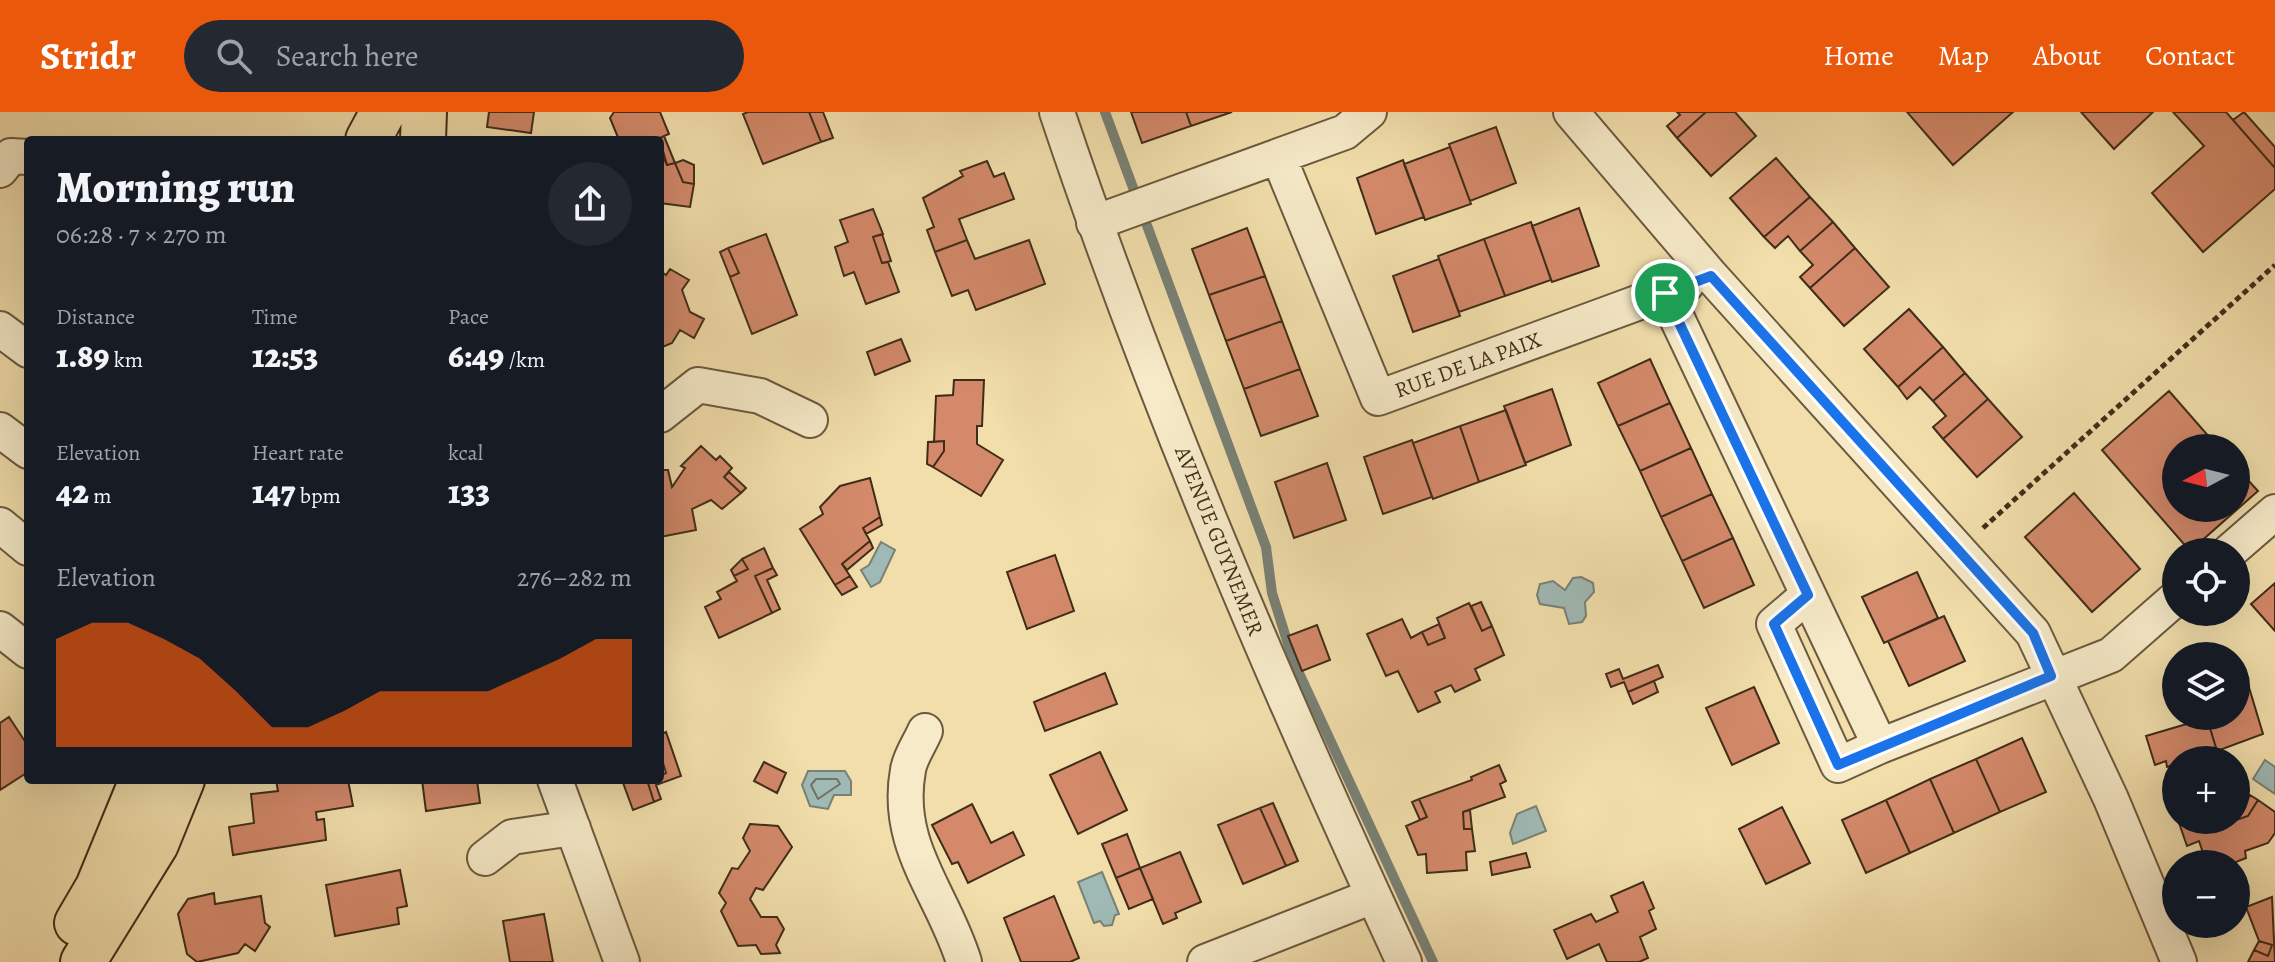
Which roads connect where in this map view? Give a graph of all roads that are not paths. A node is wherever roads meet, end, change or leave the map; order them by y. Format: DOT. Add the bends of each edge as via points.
graph roads {
  1 [pos="383,112"];
  2 [pos="424,112"];
  3 [pos="1057,112"];
  4 [pos="1369,112"];
  5 [pos="1571,112"];
  6 [pos="370,136"];
  7 [pos="423,136"];
  8 [pos="24,157"];
  9 [pos="1279,158"];
  10 [pos="0,170"];
  11 [pos="1094,223"];
  12 [pos="1711,276"];
  13 [pos="1665,293"];
  14 [pos="0,329"];
  15 [pos="24,347"];
  16 [pos="664,412"];
  17 [pos="810,420"];
  18 [pos="0,430"];
  19 [pos="24,448"];
  20 [pos="2275,512"];
  21 [pos="0,525"];
  22 [pos="2245,538"];
  23 [pos="24,545"];
  24 [pos="1808,595"];
  25 [pos="2162,610"];
  26 [pos="0,629"];
  27 [pos="24,648"];
  28 [pos="2051,676"];
  29 [pos="925,731"];
  30 [pos="1880,746"];
  31 [pos="140,784"];
  32 [pos="180,784"];
  33 [pos="556,784"];
  34 [pos="573,828"];
  35 [pos="485,858"];
  36 [pos="1373,896"];
  37 [pos="54,962"];
  38 [pos="83,962"];
  39 [pos="622,962"];
  40 [pos="964,962"];
  41 [pos="1205,962"];
  42 [pos="1404,962"];
  43 [pos="2179,962"];
  1 -- 6 [label="main road"];
  2 -- 7 [label="main road"];
  3 -- 11 [label="street, AVENUE GUYNEMER"];
  4 -- 9 [label="street" via="1345,132"];
  5 -- 12 [label="street"];
  8 -- 10 [label="street" via="11,156"];
  9 -- 11 [label="street"];
  9 -- 13 [label="street, RUE DE LA PAIX" via="1378,398"];
  11 -- 36 [label="street, AVENUE GUYNEMER" via="1290,716"];
  12 -- 13 [label="street, RUE DE LA PAIX"];
  12 -- 28 [label="street" via="2033,633"];
  13 -- 24 [label="street"];
  14 -- 15 [label="street"];
  16 -- 17 [label="street" via="698,385 760,396"];
  18 -- 19 [label="street"];
  20 -- 22 [label="street"];
  21 -- 23 [label="street"];
  24 -- 30 [label="street"];
  24 -- 30 [label="street" via="1774,624 1838,765"];
  25 -- 28 [label="street" via="2111,655"];
  26 -- 27 [label="street"];
  28 -- 30 [label="street"];
  28 -- 43 [label="street" via="2111,799"];
  29 -- 40 [label="street" via="908,769 906,829 952,923"];
  31 -- 37 [label="main road" via="98,887"];
  32 -- 38 [label="main road" via="156,844"];
  33 -- 34 [label="street"];
  34 -- 35 [label="street" via="512,837"];
  34 -- 39 [label="street"];
  36 -- 41 [label="street"];
  36 -- 42 [label="street, AVENUE GUYNEMER"];
}
